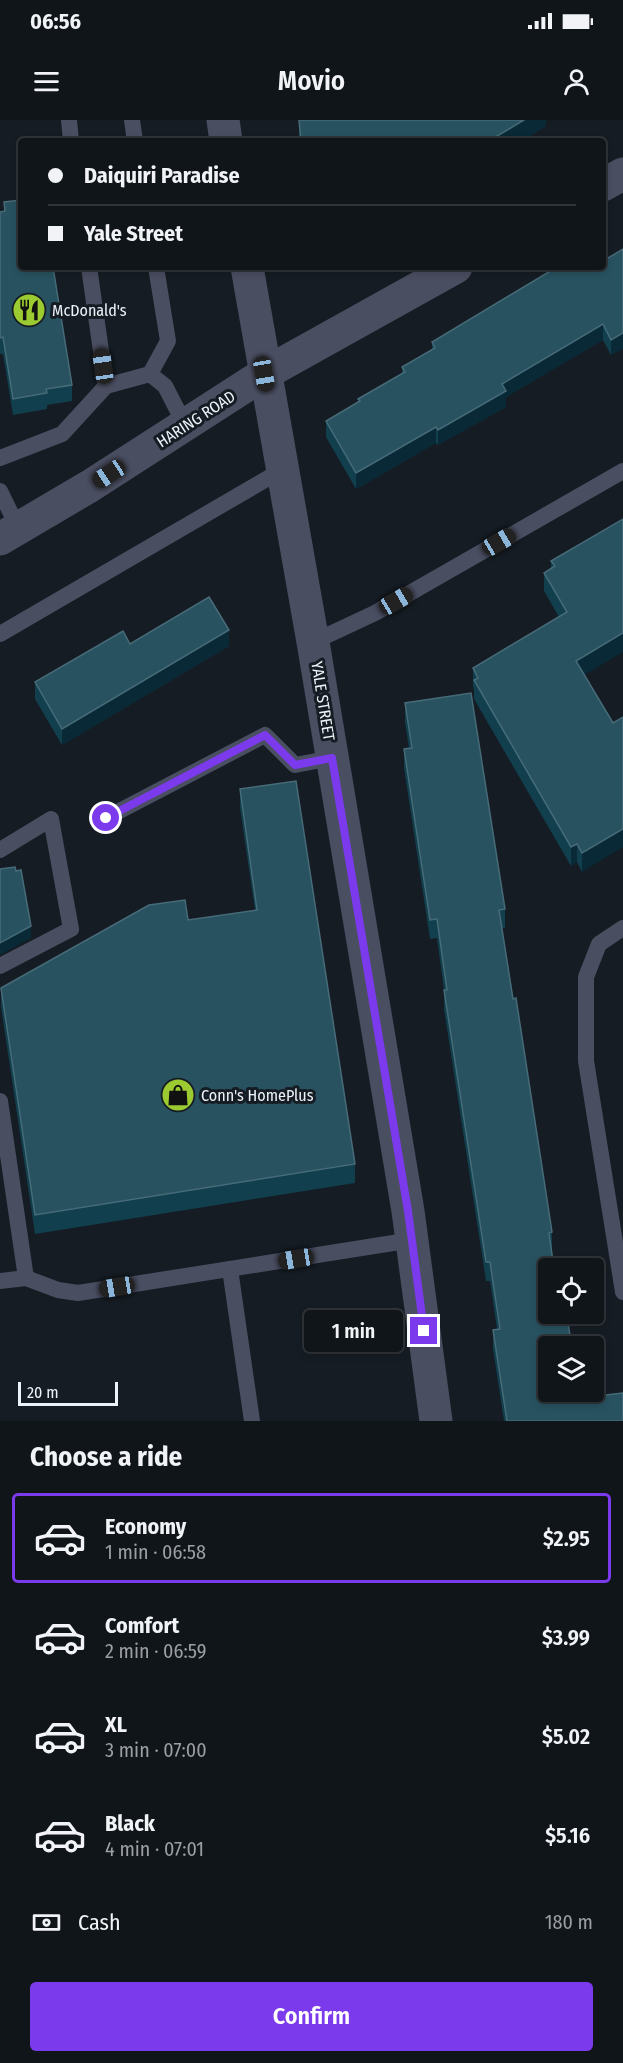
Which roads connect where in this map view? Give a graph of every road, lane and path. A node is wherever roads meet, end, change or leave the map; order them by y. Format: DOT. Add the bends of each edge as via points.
graph roads {
  1 [pos="132,120"];
  2 [pos="223,120"];
  3 [pos="67,121"];
  4 [pos="70,138"];
  5 [pos="135,138"];
  6 [pos="226,138"];
  7 [pos="623,174"];
  8 [pos="606,183"];
  9 [pos="89,270"];
  10 [pos="156,270"];
  11 [pos="247,270"];
  12 [pos="451,270"];
  13 [pos="150,374"];
  14 [pos="264,374"];
  15 [pos="106,386"];
  16 [pos="185,425"];
  17 [pos="0,458"];
  18 [pos="282,470"];
  19 [pos="623,471"];
  20 [pos="0,491"];
  21 [pos="9,534"];
  22 [pos="0,634"];
  23 [pos="313,642"];
  24 [pos="332,758"];
  25 [pos="106,818"];
  26 [pos="0,850"];
  27 [pos="623,928"];
  28 [pos="0,966"];
  29 [pos="0,1101"];
  30 [pos="412,1240"];
  31 [pos="230,1269"];
  32 [pos="26,1278"];
  33 [pos="0,1281"];
  34 [pos="623,1292"];
  35 [pos="252,1421"];
  36 [pos="436,1421"];
  1 -- 5 [label="lane"];
  2 -- 6 [label="street"];
  3 -- 4 [label="lane"];
  7 -- 8 [label="street"];
  9 -- 15 [label="lane"];
  10 -- 13 [label="lane" via="168,341"];
  11 -- 14 [label="street, YALE STREET"];
  12 -- 14 [label="street, HARING ROAD"];
  13 -- 15 [label="lane"];
  13 -- 16 [label="lane" via="165,386"];
  14 -- 16 [label="street, HARING ROAD"];
  14 -- 18 [label="street, YALE STREET"];
  15 -- 17 [label="lane" via="62,434"];
  16 -- 21 [label="street, HARING ROAD"];
  18 -- 22 [label="lane"];
  18 -- 23 [label="street, YALE STREET"];
  19 -- 23 [label="lane" via="375,613"];
  20 -- 21 [label="lane"];
  23 -- 24 [label="street, YALE STREET"];
  24 -- 25 [label="lane" via="295,765 265,735"];
  24 -- 30 [label="street, YALE STREET"];
  26 -- 28 [label="lane" via="51,819 71,929"];
  27 -- 34 [label="lane" via="599,944 586,977 586,1061"];
  29 -- 32 [label="lane"];
  30 -- 31 [label="lane"];
  30 -- 36 [label="street, YALE STREET"];
  31 -- 32 [label="lane" via="78,1293"];
  31 -- 35 [label="lane"];
  32 -- 33 [label="lane"];
}
